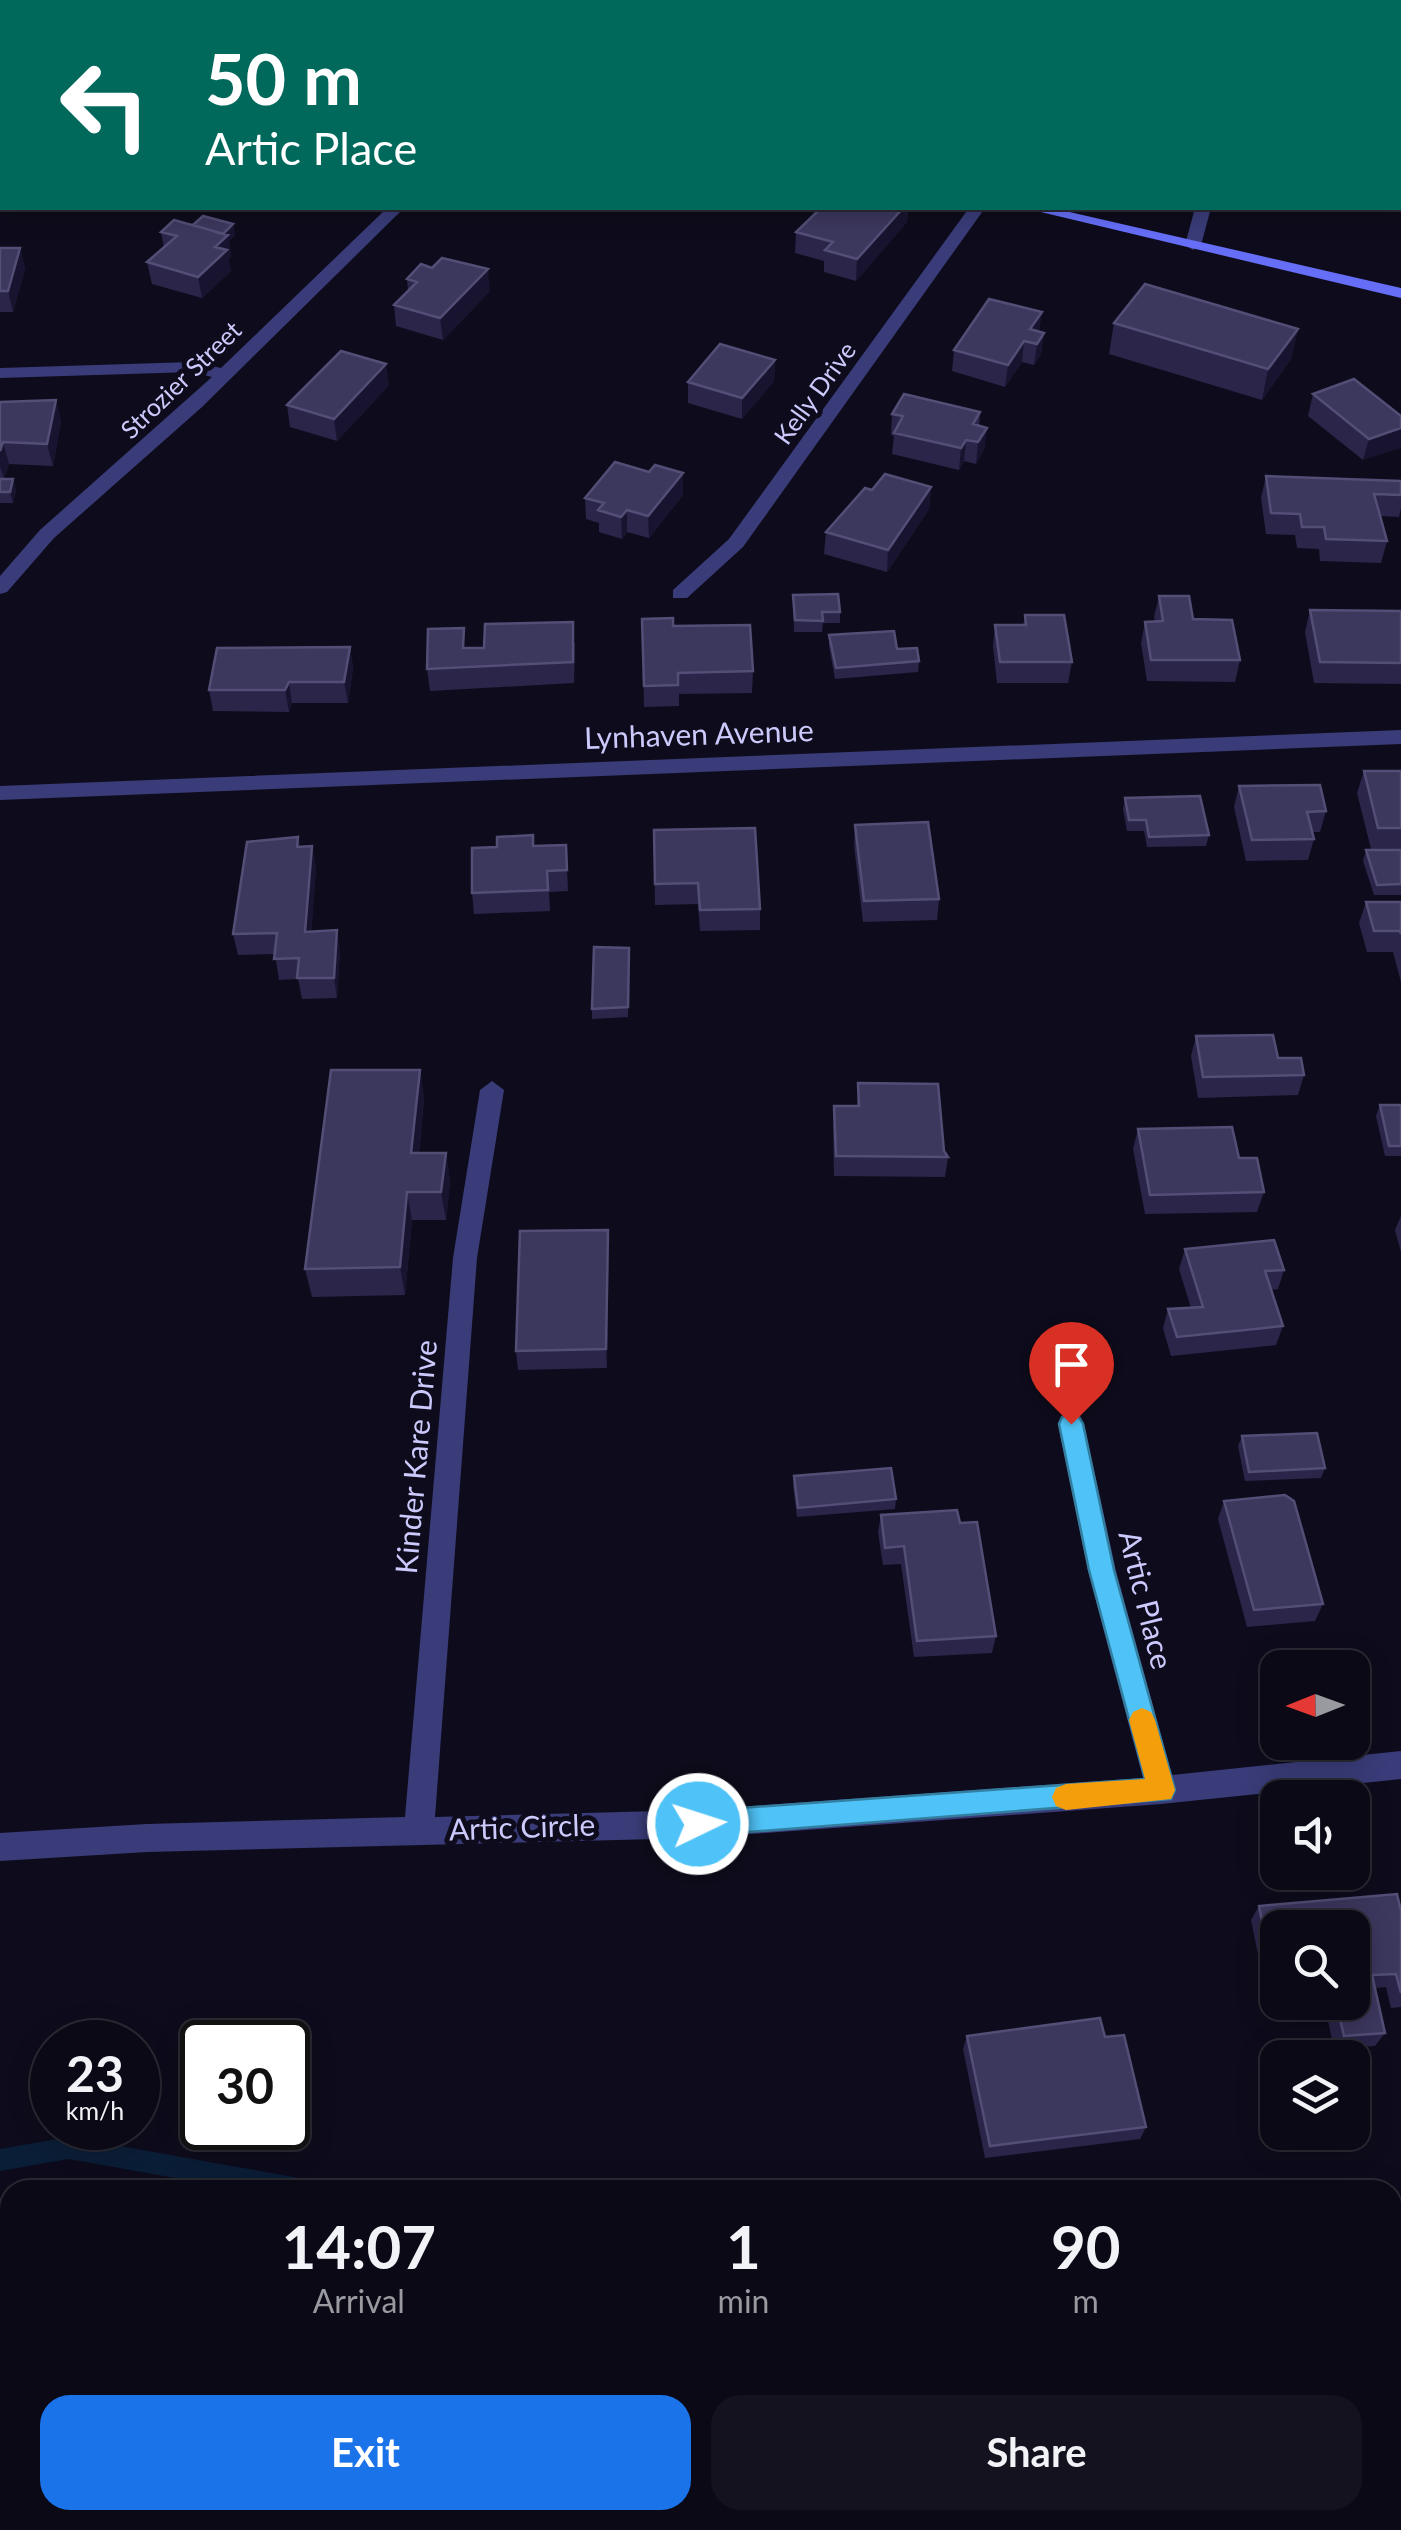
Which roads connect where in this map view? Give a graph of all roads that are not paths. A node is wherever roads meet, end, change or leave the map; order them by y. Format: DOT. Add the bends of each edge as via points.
graph roads {
  1 [pos="394,210"];
  2 [pos="976,210"];
  3 [pos="1041,210"];
  4 [pos="1203,210"];
  5 [pos="1194,245"];
  6 [pos="1401,293"];
  7 [pos="0,372"];
  8 [pos="223,374"];
  9 [pos="0,588"];
  10 [pos="680,594"];
  11 [pos="1401,737"];
  12 [pos="0,793"];
  13 [pos="492,1090"];
  14 [pos="1071,1424"];
  15 [pos="1401,1766"];
  16 [pos="1161,1790"];
  17 [pos="419,1831"];
  18 [pos="0,1848"];
  1 -- 8 [label="street, Strozier Street"];
  2 -- 10 [label="street, Kelly Drive" via="736,543"];
  3 -- 5 [label="main road"];
  4 -- 5 [label="street"];
  5 -- 6 [label="main road"];
  7 -- 8 [label="street" via="192,367"];
  8 -- 9 [label="street, Strozier Street" via="47,534"];
  11 -- 12 [label="street, Lynhaven Avenue"];
  13 -- 17 [label="street, Kinder Kare Drive" via="465,1258"];
  14 -- 16 [label="street, Artic Place"];
  15 -- 16 [label="street, Artic Circle"];
  16 -- 17 [label="street, Artic Circle" via="698,1824"];
  17 -- 18 [label="street, Artic Circle"];
}
